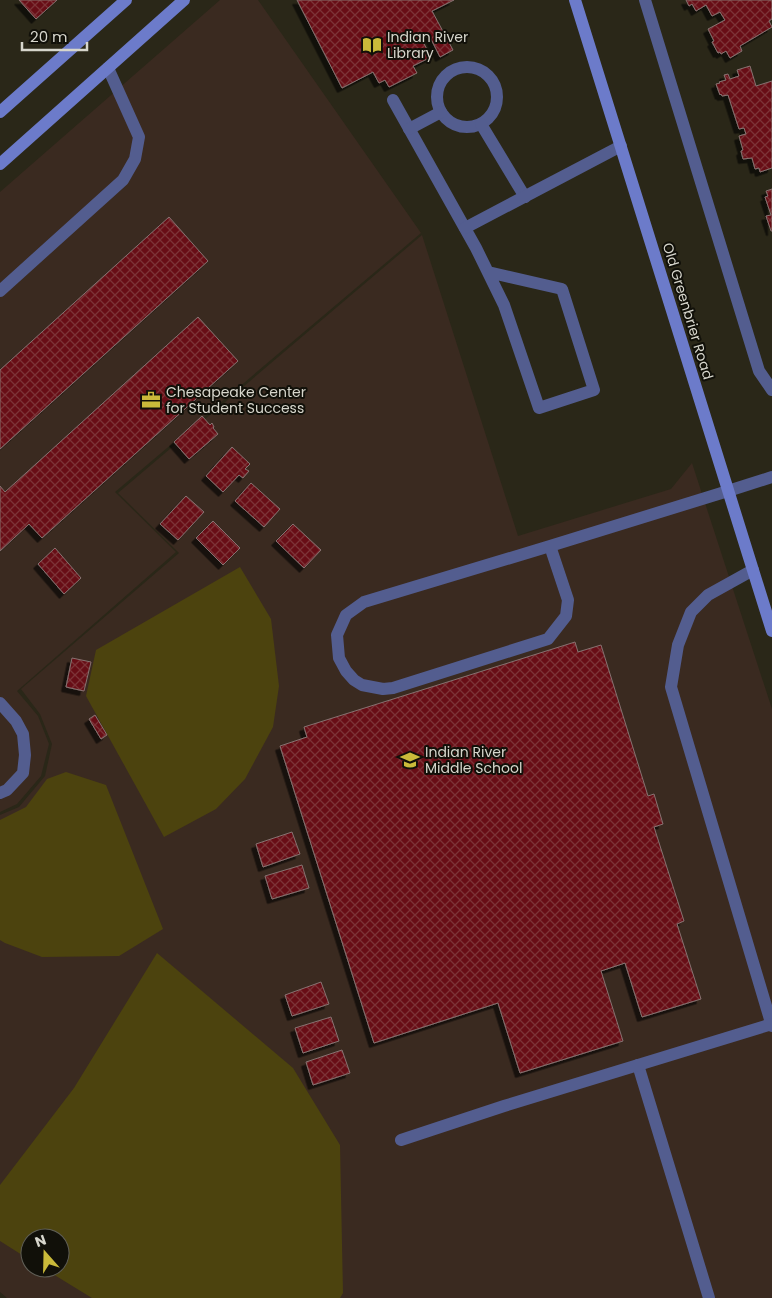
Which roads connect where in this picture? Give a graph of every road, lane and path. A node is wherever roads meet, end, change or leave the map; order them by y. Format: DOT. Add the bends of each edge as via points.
graph roads {
  1 [pos="126,0"];
  2 [pos="184,0"];
  3 [pos="576,0"];
  4 [pos="645,0"];
  5 [pos="108,68"];
  6 [pos="393,100"];
  7 [pos="0,112"];
  8 [pos="440,112"];
  9 [pos="481,124"];
  10 [pos="409,129"];
  11 [pos="621,146"];
  12 [pos="0,164"];
  13 [pos="525,197"];
  14 [pos="465,228"];
  15 [pos="488,272"];
  16 [pos="0,291"];
  17 [pos="772,390"];
  18 [pos="772,477"];
  19 [pos="728,491"];
  20 [pos="550,546"];
  21 [pos="753,570"];
  22 [pos="772,631"];
  23 [pos="0,703"];
  24 [pos="0,794"];
  25 [pos="772,1025"];
  26 [pos="638,1065"];
  27 [pos="402,1140"];
  28 [pos="709,1298"];
  1 -- 7 [label="street"];
  2 -- 5 [label="street"];
  3 -- 11 [label="street, Old Greenbrier Road"];
  4 -- 17 [label="street" via="759,371"];
  5 -- 12 [label="street"];
  5 -- 16 [label="street" via="139,136 135,159 124,180"];
  6 -- 10 [label="street"];
  8 -- 9 [label="street" via="451,123 461,127"];
  8 -- 9 [label="street" via="436,98 442,79 458,68 478,68 493,81 497,91 495,110"];
  8 -- 10 [label="street"];
  9 -- 13 [label="street"];
  10 -- 14 [label="street"];
  11 -- 13 [label="street"];
  11 -- 19 [label="street, Old Greenbrier Road"];
  13 -- 14 [label="street"];
  14 -- 15 [label="street"];
  15 -- 15 [label="street" via="504,305 539,408 594,390 562,289"];
  18 -- 19 [label="street"];
  19 -- 20 [label="street"];
  19 -- 21 [label="street, Old Greenbrier Road"];
  20 -- 20 [label="street" via="364,602 346,615 337,635 340,658 346,671 362,685 393,688 548,639 566,616 568,600"];
  21 -- 22 [label="street, Old Greenbrier Road"];
  21 -- 25 [label="street" via="708,596 691,612 678,645 671,687"];
  23 -- 24 [label="street" via="23,734 26,755 23,773"];
  25 -- 26 [label="street"];
  26 -- 27 [label="street"];
  26 -- 28 [label="street"];
}
